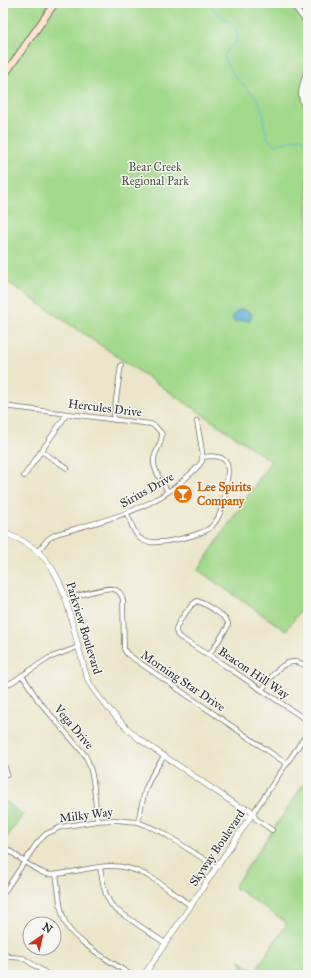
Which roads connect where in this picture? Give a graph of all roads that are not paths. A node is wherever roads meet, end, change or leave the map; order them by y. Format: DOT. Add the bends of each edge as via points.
graph roads {
  1 [pos="55,3"];
  2 [pos="291,3"];
  3 [pos="308,24"];
  4 [pos="308,66"];
  5 [pos="4,74"];
  6 [pos="308,114"];
  7 [pos="121,365"];
  8 [pos="3,406"];
  9 [pos="67,414"];
  10 [pos="114,420"];
  11 [pos="197,421"];
  12 [pos="41,450"];
  13 [pos="202,457"];
  14 [pos="67,468"];
  15 [pos="24,476"];
  16 [pos="168,492"];
  17 [pos="127,514"];
  18 [pos="3,533"];
  19 [pos="38,551"];
  20 [pos="66,599"];
  21 [pos="78,647"];
  22 [pos="209,655"];
  23 [pos="308,667"];
  24 [pos="22,676"];
  25 [pos="3,688"];
  26 [pos="262,690"];
  27 [pos="308,722"];
  28 [pos="308,732"];
  29 [pos="164,756"];
  30 [pos="3,761"];
  31 [pos="287,764"];
  32 [pos="7,774"];
  33 [pos="252,815"];
  34 [pos="97,821"];
  35 [pos="138,822"];
  36 [pos="272,830"];
  37 [pos="5,847"];
  38 [pos="25,861"];
  39 [pos="100,867"];
  40 [pos="216,867"];
  41 [pos="56,874"];
  42 [pos="3,894"];
  43 [pos="190,905"];
  44 [pos="165,943"];
  45 [pos="3,954"];
  46 [pos="49,975"];
  47 [pos="131,975"];
  48 [pos="144,975"];
  1 -- 5 [label="main road"];
  2 -- 3 [label="street"];
  4 -- 6 [label="street" via="300,95"];
  7 -- 10 [label="street"];
  8 -- 9 [label="street, Hercules Drive"];
  9 -- 10 [label="street, Hercules Drive"];
  9 -- 12 [label="street"];
  10 -- 16 [label="street, Hercules Drive" via="152,424 162,434 154,465"];
  11 -- 13 [label="street"];
  12 -- 14 [label="street"];
  12 -- 15 [label="street"];
  13 -- 16 [label="street, Sirius Drive" via="197,467"];
  13 -- 17 [label="street" via="214,455 221,458 226,462 229,471 222,511 210,528 181,539 147,543 136,534"];
  16 -- 17 [label="street, Sirius Drive"];
  17 -- 19 [label="street, Sirius Drive" via="56,534"];
  18 -- 19 [label="street, Parkview Boulevard" via="18,538"];
  19 -- 20 [label="street, Parkview Boulevard" via="54,570"];
  20 -- 21 [label="street, Parkview Boulevard"];
  20 -- 31 [label="street, Morning Star Drive" via="106,588 117,590 123,600 124,649 127,654"];
  21 -- 24 [label="street" via="49,658"];
  21 -- 29 [label="street, Parkview Boulevard" via="88,680 97,694 133,734"];
  22 -- 22 [label="street, Beacon Hill Way" via="176,633 177,627 192,604 197,601 228,622 227,628"];
  22 -- 26 [label="street, Beacon Hill Way"];
  23 -- 26 [label="street" via="300,663 285,664 276,670"];
  24 -- 25 [label="street"];
  24 -- 34 [label="street, Vega Drive" via="38,700 88,760"];
  26 -- 27 [label="street, Beacon Hill Way"];
  28 -- 31 [label="street, Skyway Boulevard"];
  29 -- 33 [label="street, Parkview Boulevard" via="238,806 249,809"];
  29 -- 35 [label="street" via="145,790"];
  30 -- 32 [label="street"];
  31 -- 33 [label="street, Skyway Boulevard"];
  33 -- 36 [label="street, Parkview Boulevard"];
  33 -- 40 [label="street, Skyway Boulevard"];
  34 -- 35 [label="street, Milky Way"];
  34 -- 38 [label="street, Milky Way" via="51,831"];
  35 -- 40 [label="street, Milky Way" via="162,832"];
  37 -- 38 [label="street"];
  38 -- 41 [label="street" via="43,873"];
  38 -- 42 [label="street, Milky Way"];
  39 -- 41 [label="street"];
  39 -- 43 [label="street" via="121,867 138,871"];
  39 -- 44 [label="street" via="104,890 111,905"];
  40 -- 43 [label="street, Skyway Boulevard"];
  41 -- 47 [label="street" via="62,911 71,931"];
  43 -- 44 [label="street, Skyway Boulevard"];
  44 -- 48 [label="street, Skyway Boulevard"];
  45 -- 46 [label="street" via="23,958"];
}
